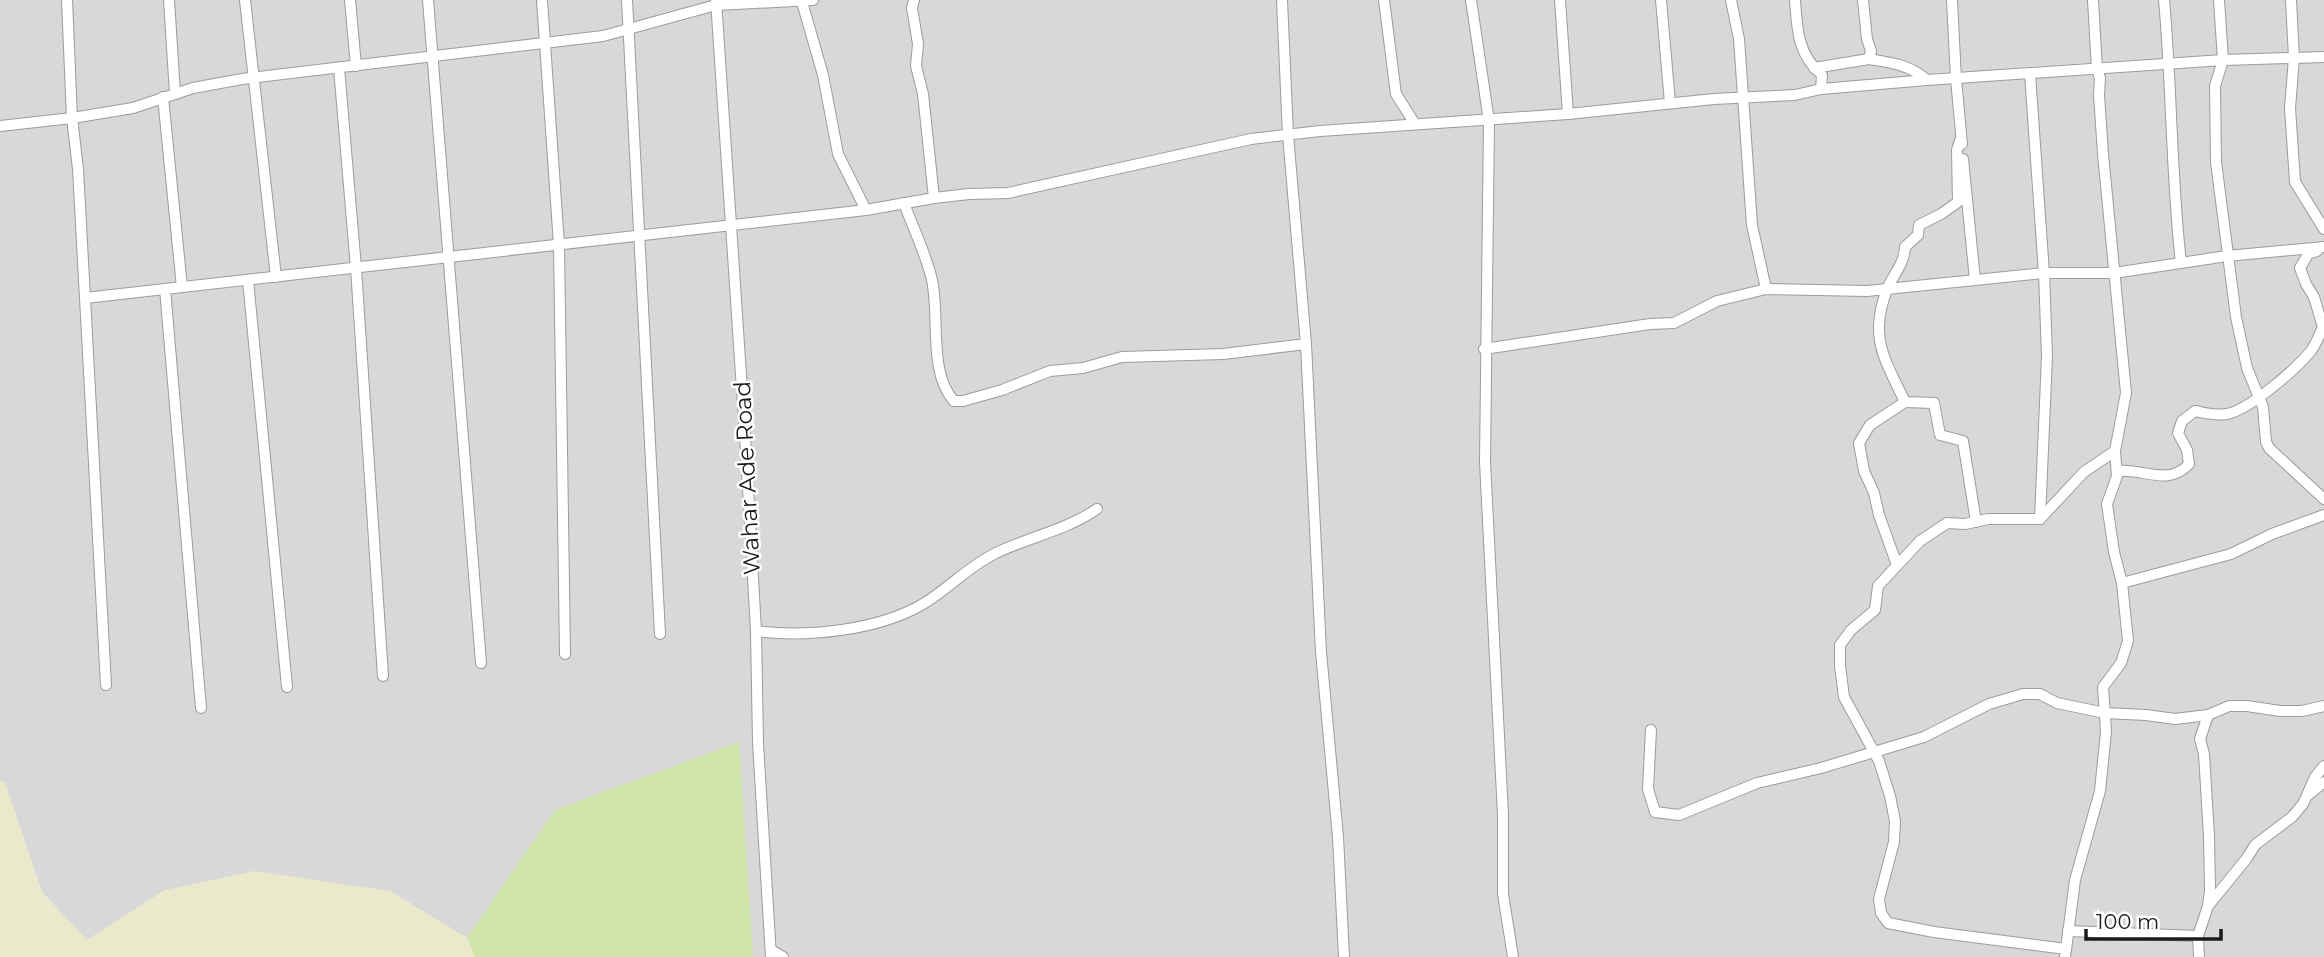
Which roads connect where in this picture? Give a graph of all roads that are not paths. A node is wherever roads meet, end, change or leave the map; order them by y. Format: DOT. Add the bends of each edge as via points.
graph roads {
  1 [pos="67,0"];
  2 [pos="169,0"];
  3 [pos="245,0"];
  4 [pos="350,0"];
  5 [pos="428,0"];
  6 [pos="542,0"];
  7 [pos="626,0"];
  8 [pos="914,0"];
  9 [pos="1282,0"];
  10 [pos="1384,0"];
  11 [pos="1471,0"];
  12 [pos="1560,0"];
  13 [pos="1661,0"];
  14 [pos="1731,0"];
  15 [pos="1795,0"];
  16 [pos="1863,0"];
  17 [pos="1952,0"];
  18 [pos="2093,0"];
  19 [pos="2164,0"];
  20 [pos="2219,0"];
  21 [pos="2291,0"];
  22 [pos="807,1"];
  23 [pos="716,2"];
  24 [pos="629,29"];
  25 [pos="545,43"];
  26 [pos="433,57"];
  27 [pos="2324,57"];
  28 [pos="2294,58"];
  29 [pos="1869,60"];
  30 [pos="2223,60"];
  31 [pos="2169,64"];
  32 [pos="356,66"];
  33 [pos="339,68"];
  34 [pos="1814,68"];
  35 [pos="2097,70"];
  36 [pos="2030,74"];
  37 [pos="252,78"];
  38 [pos="1956,79"];
  39 [pos="1927,80"];
  40 [pos="1821,89"];
  41 [pos="175,94"];
  42 [pos="163,97"];
  43 [pos="1743,97"];
  44 [pos="1670,103"];
  45 [pos="1568,114"];
  46 [pos="72,118"];
  47 [pos="1489,121"];
  48 [pos="1415,124"];
  49 [pos="0,126"];
  50 [pos="1288,135"];
  51 [pos="1961,138"];
  52 [pos="934,198"];
  53 [pos="904,203"];
  54 [pos="866,210"];
  55 [pos="731,225"];
  56 [pos="2324,229"];
  57 [pos="640,236"];
  58 [pos="559,244"];
  59 [pos="2324,248"];
  60 [pos="2227,256"];
  61 [pos="449,257"];
  62 [pos="2181,263"];
  63 [pos="356,268"];
  64 [pos="2114,273"];
  65 [pos="2044,274"];
  66 [pos="276,277"];
  67 [pos="248,280"];
  68 [pos="1975,280"];
  69 [pos="182,287"];
  70 [pos="165,289"];
  71 [pos="1766,289"];
  72 [pos="1888,289"];
  73 [pos="85,298"];
  74 [pos="1306,344"];
  75 [pos="1484,349"];
  76 [pos="2259,397"];
  77 [pos="1905,402"];
  78 [pos="2115,451"];
  79 [pos="2117,471"];
  80 [pos="2324,499"];
  81 [pos="1097,509"];
  82 [pos="2324,515"];
  83 [pos="2040,519"];
  84 [pos="1976,522"];
  85 [pos="1897,565"];
  86 [pos="2122,583"];
  87 [pos="756,631"];
  88 [pos="660,634"];
  89 [pos="565,654"];
  90 [pos="481,663"];
  91 [pos="383,676"];
  92 [pos="106,685"];
  93 [pos="287,687"];
  94 [pos="2324,706"];
  95 [pos="201,708"];
  96 [pos="2105,713"];
  97 [pos="2208,715"];
  98 [pos="1651,730"];
  99 [pos="1875,753"];
  100 [pos="2324,766"];
  101 [pos="2324,782"];
  102 [pos="2308,794"];
  103 [pos="2208,906"];
  104 [pos="2068,930"];
  105 [pos="2198,936"];
  106 [pos="771,953"];
  107 [pos="2066,953"];
  108 [pos="783,957"];
  109 [pos="1343,957"];
  110 [pos="1513,957"];
  111 [pos="2199,957"];
  1 -- 46 [label="street"];
  2 -- 41 [label="street"];
  3 -- 37 [label="street"];
  4 -- 32 [label="street"];
  5 -- 26 [label="street"];
  6 -- 25 [label="street"];
  7 -- 24 [label="street"];
  8 -- 52 [label="street" via="916,66"];
  9 -- 50 [label="street"];
  10 -- 48 [label="street" via="1396,93"];
  11 -- 47 [label="street"];
  12 -- 45 [label="street"];
  13 -- 44 [label="street"];
  14 -- 43 [label="street"];
  15 -- 34 [label="street" via="1799,42"];
  16 -- 29 [label="street"];
  17 -- 38 [label="street"];
  18 -- 35 [label="street"];
  19 -- 31 [label="street"];
  20 -- 30 [label="street"];
  21 -- 28 [label="street"];
  22 -- 23 [label="street"];
  22 -- 54 [label="street" via="838,154"];
  23 -- 24 [label="street"];
  23 -- 55 [label="street, Wahar Ade Road"];
  24 -- 25 [label="street"];
  24 -- 57 [label="street"];
  25 -- 26 [label="street"];
  25 -- 58 [label="street"];
  26 -- 32 [label="street"];
  26 -- 61 [label="street"];
  27 -- 28 [label="street"];
  28 -- 30 [label="street"];
  28 -- 56 [label="street" via="2290,108 2295,182"];
  29 -- 34 [label="street"];
  29 -- 39 [label="street" via="1915,69"];
  30 -- 31 [label="street"];
  30 -- 60 [label="street" via="2215,86 2216,162"];
  31 -- 35 [label="street"];
  31 -- 62 [label="street"];
  32 -- 33 [label="street"];
  33 -- 37 [label="street"];
  33 -- 63 [label="street"];
  34 -- 40 [label="street" via="1822,75"];
  35 -- 36 [label="street"];
  35 -- 64 [label="street"];
  36 -- 38 [label="street"];
  36 -- 65 [label="street"];
  37 -- 41 [label="street"];
  37 -- 66 [label="street"];
  38 -- 39 [label="street"];
  38 -- 51 [label="street"];
  39 -- 40 [label="street"];
  40 -- 43 [label="street"];
  41 -- 42 [label="street"];
  42 -- 46 [label="street"];
  42 -- 69 [label="street"];
  43 -- 44 [label="street"];
  43 -- 71 [label="street" via="1752,225"];
  44 -- 45 [label="street"];
  45 -- 47 [label="street"];
  46 -- 49 [label="street"];
  46 -- 73 [label="street"];
  47 -- 48 [label="street"];
  47 -- 75 [label="street"];
  48 -- 50 [label="street"];
  50 -- 52 [label="street" via="1008,193"];
  50 -- 74 [label="street"];
  51 -- 68 [label="street"];
  51 -- 72 [label="street" via="1958,202 1919,225"];
  52 -- 53 [label="street"];
  53 -- 54 [label="street"];
  53 -- 74 [label="street" via="932,280 940,374 945,392 954,401 1050,372 1122,357 1223,354"];
  54 -- 55 [label="street"];
  55 -- 57 [label="street"];
  55 -- 87 [label="street, Wahar Ade Road"];
  57 -- 58 [label="street"];
  57 -- 88 [label="street"];
  58 -- 61 [label="street"];
  58 -- 89 [label="street"];
  59 -- 60 [label="street"];
  59 -- 76 [label="street" via="2308,254 2300,268 2323,327 2311,351"];
  60 -- 62 [label="street"];
  60 -- 76 [label="street" via="2247,368"];
  61 -- 63 [label="street"];
  61 -- 90 [label="street"];
  62 -- 64 [label="street"];
  63 -- 66 [label="street"];
  63 -- 91 [label="street"];
  64 -- 65 [label="street"];
  64 -- 78 [label="street" via="2126,393"];
  65 -- 68 [label="street"];
  65 -- 83 [label="street" via="2047,356"];
  66 -- 67 [label="street"];
  67 -- 69 [label="street"];
  67 -- 93 [label="street"];
  68 -- 72 [label="street"];
  69 -- 70 [label="street"];
  70 -- 73 [label="street"];
  70 -- 95 [label="street"];
  71 -- 72 [label="street"];
  71 -- 75 [label="street" via="1717,301 1674,323"];
  72 -- 77 [label="street" via="1877,334"];
  73 -- 92 [label="street"];
  74 -- 109 [label="street" via="1321,652 1338,837"];
  75 -- 110 [label="street" via="1503,894"];
  76 -- 79 [label="street" via="2229,414 2195,411 2182,421 2178,433 2189,464 2181,472 2167,476"];
  76 -- 80 [label="street" via="2269,448"];
  77 -- 84 [label="street" via="1934,403 1940,435 1963,441"];
  77 -- 85 [label="street" via="1870,425 1859,443 1864,471"];
  78 -- 79 [label="street"];
  78 -- 83 [label="street" via="2084,472"];
  79 -- 86 [label="street" via="2107,504"];
  81 -- 87 [label="street" via="1065,528 988,557 924,603 879,622 822,632"];
  82 -- 86 [label="street" via="2231,554"];
  83 -- 84 [label="street"];
  84 -- 85 [label="street" via="1947,523 1920,541"];
  85 -- 99 [label="street" via="1878,586 1875,610 1840,645 1844,697"];
  86 -- 96 [label="street" via="2128,641 2121,663 2102,687"];
  87 -- 106 [label="street, Wahar Ade Road"];
  94 -- 97 [label="street" via="2302,711 2229,706"];
  96 -- 97 [label="street" via="2175,719"];
  96 -- 99 [label="street" via="2057,703 2040,694 2023,694"];
  96 -- 104 [label="street" via="2100,791 2075,880"];
  97 -- 103 [label="street" via="2200,738 2209,835"];
  98 -- 99 [label="street" via="1648,789 1655,812 1679,815 1757,783"];
  99 -- 107 [label="street" via="1895,821 1879,899 1888,923"];
  100 -- 102 [label="street"];
  101 -- 102 [label="street"];
  102 -- 103 [label="street" via="2292,817 2255,845"];
  103 -- 105 [label="street"];
  104 -- 105 [label="street"];
  104 -- 107 [label="street"];
  105 -- 111 [label="street"];
  106 -- 108 [label="street"];
}
